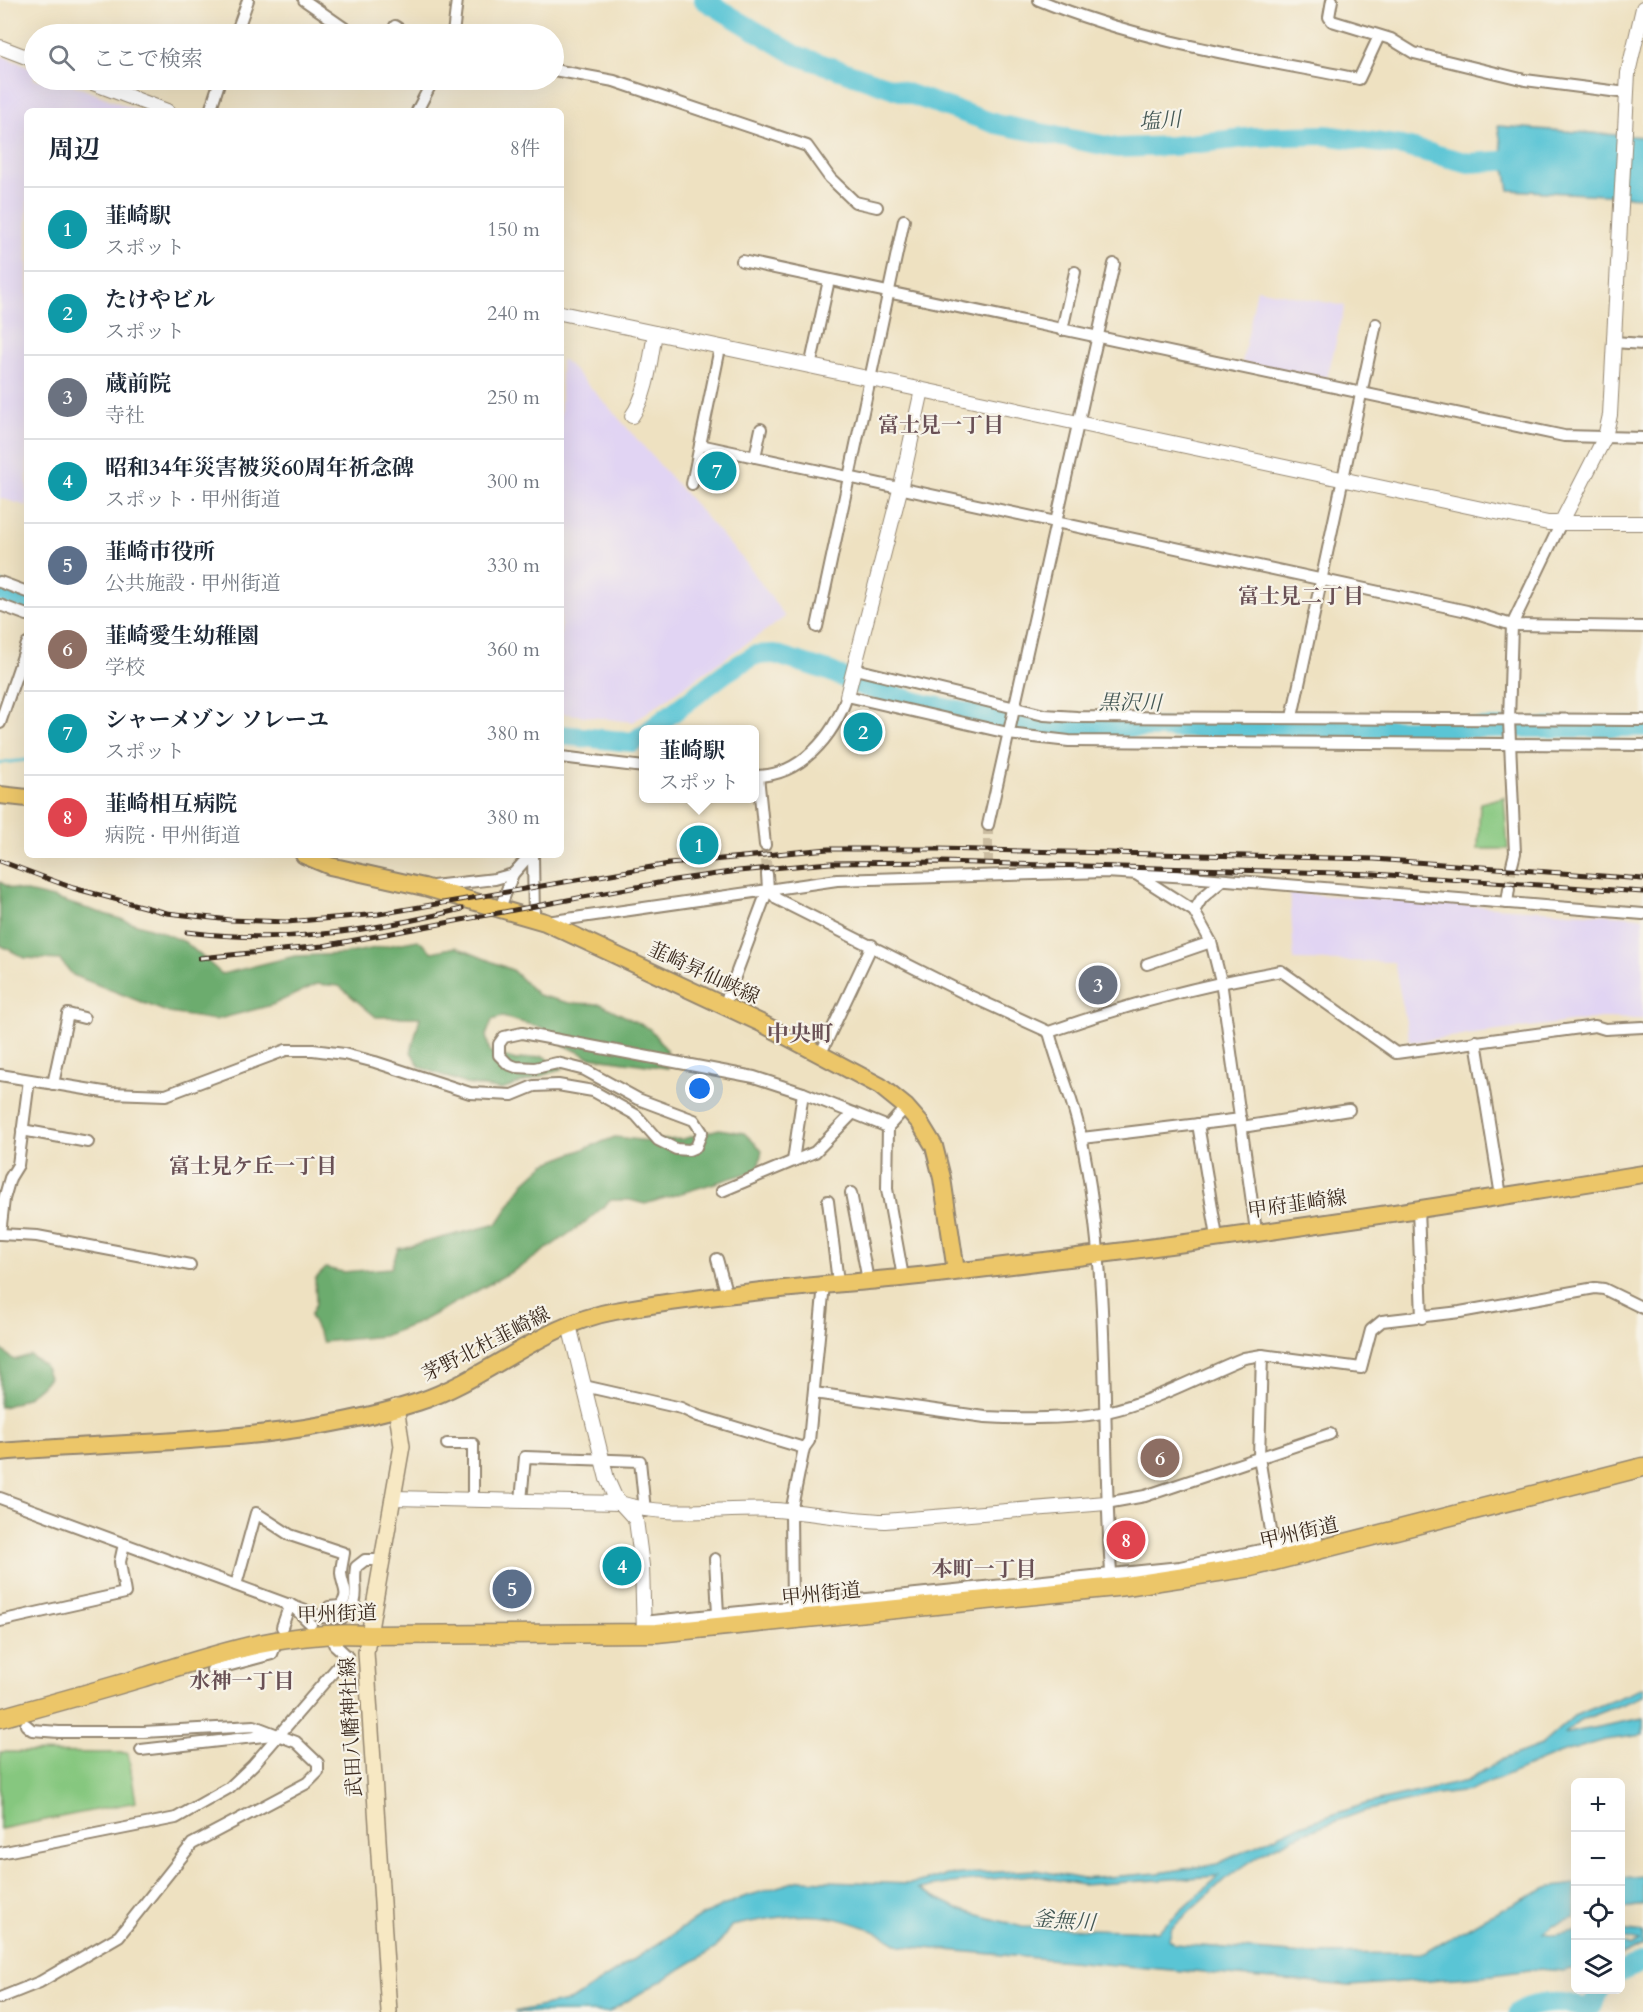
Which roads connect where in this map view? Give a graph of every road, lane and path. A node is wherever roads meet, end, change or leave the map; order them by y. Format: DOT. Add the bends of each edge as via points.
graph roads {
  1 [pos="248,0"];
  2 [pos="304,0"];
  3 [pos="456,0"];
  4 [pos="1039,0"];
  5 [pos="1332,0"];
  6 [pos="1643,8"];
  7 [pos="240,24"];
  8 [pos="339,24"];
  9 [pos="454,24"];
  10 [pos="1379,36"];
  11 [pos="0,47"];
  12 [pos="24,56"];
  13 [pos="564,72"];
  14 [pos="111,90"];
  15 [pos="217,90"];
  16 [pos="428,90"];
  17 [pos="1626,97"];
  18 [pos="159,108"];
  19 [pos="211,108"];
  20 [pos="418,108"];
  21 [pos="877,207"];
  22 [pos="904,220"];
  23 [pos="742,261"];
  24 [pos="1114,264"];
  25 [pos="1075,272"];
  26 [pos="829,280"];
  27 [pos="888,293"];
  28 [pos="564,314"];
  29 [pos="1376,324"];
  30 [pos="1062,330"];
  31 [pos="655,333"];
  32 [pos="1096,338"];
  33 [pos="1614,338"];
  34 [pos="1643,344"];
  35 [pos="720,348"];
  36 [pos="810,367"];
  37 [pos="870,380"];
  38 [pos="922,390"];
  39 [pos="1361,391"];
  40 [pos="632,416"];
  41 [pos="1077,423"];
  42 [pos="761,429"];
  43 [pos="1605,438"];
  44 [pos="1643,438"];
  45 [pos="700,445"];
  46 [pos="755,457"];
  47 [pos="849,478"];
  48 [pos="1342,479"];
  49 [pos="692,484"];
  50 [pos="900,490"];
  51 [pos="1056,522"];
  52 [pos="1561,523"];
  53 [pos="1643,523"];
  54 [pos="1321,579"];
  55 [pos="0,582"];
  56 [pos="24,591"];
  57 [pos="0,605"];
  58 [pos="24,614"];
  59 [pos="1512,625"];
  60 [pos="817,627"];
  61 [pos="1643,627"];
  62 [pos="24,653"];
  63 [pos="855,669"];
  64 [pos="848,696"];
  65 [pos="1014,708"];
  66 [pos="1292,717"];
  67 [pos="1509,720"];
  68 [pos="1643,720"];
  69 [pos="0,723"];
  70 [pos="1008,733"];
  71 [pos="1643,745"];
  72 [pos="1510,746"];
  73 [pos="564,757"];
  74 [pos="639,766"];
  75 [pos="759,776"];
  76 [pos="0,795"];
  77 [pos="24,798"];
  78 [pos="759,799"];
  79 [pos="988,825"];
  80 [pos="765,845"];
  81 [pos="311,858"];
  82 [pos="528,858"];
  83 [pos="531,858"];
  84 [pos="1512,865"];
  85 [pos="513,874"];
  86 [pos="766,874"];
  87 [pos="1136,874"];
  88 [pos="1222,880"];
  89 [pos="424,887"];
  90 [pos="768,889"];
  91 [pos="1509,889"];
  92 [pos="1507,903"];
  93 [pos="500,908"];
  94 [pos="1194,911"];
  95 [pos="1643,914"];
  96 [pos="540,920"];
  97 [pos="1211,942"];
  98 [pos="872,945"];
  99 [pos="1147,964"];
  100 [pos="1221,981"];
  101 [pos="724,1006"];
  102 [pos="84,1018"];
  103 [pos="1643,1027"];
  104 [pos="1049,1032"];
  105 [pos="1476,1041"];
  106 [pos="821,1053"];
  107 [pos="0,1075"];
  108 [pos="29,1080"];
  109 [pos="53,1084"];
  110 [pos="802,1093"];
  111 [pos="906,1107"];
  112 [pos="1349,1110"];
  113 [pos="853,1113"];
  114 [pos="1241,1123"];
  115 [pos="1198,1124"];
  116 [pos="888,1127"];
  117 [pos="22,1130"];
  118 [pos="1082,1138"];
  119 [pos="88,1142"];
  120 [pos="793,1161"];
  121 [pos="1643,1174"];
  122 [pos="722,1191"];
  123 [pos="851,1193"];
  124 [pos="1501,1196"];
  125 [pos="2,1198"];
  126 [pos="828,1201"];
  127 [pos="1418,1208"];
  128 [pos="1256,1231"];
  129 [pos="0,1234"];
  130 [pos="1217,1237"];
  131 [pos="1098,1254"];
  132 [pos="717,1259"];
  133 [pos="190,1265"];
  134 [pos="956,1270"];
  135 [pos="903,1277"];
  136 [pos="868,1280"];
  137 [pos="831,1283"];
  138 [pos="727,1295"];
  139 [pos="1643,1308"];
  140 [pos="1422,1318"];
  141 [pos="569,1325"];
  142 [pos="1262,1355"];
  143 [pos="584,1386"];
  144 [pos="814,1393"];
  145 [pos="396,1407"];
  146 [pos="1104,1413"];
  147 [pos="1330,1434"];
  148 [pos="447,1444"];
  149 [pos="804,1448"];
  150 [pos="0,1452"];
  151 [pos="1259,1458"];
  152 [pos="600,1460"];
  153 [pos="1643,1467"];
  154 [pos="0,1498"];
  155 [pos="393,1498"];
  156 [pos="472,1499"];
  157 [pos="521,1501"];
  158 [pos="620,1503"];
  159 [pos="1106,1503"];
  160 [pos="645,1511"];
  161 [pos="791,1512"];
  162 [pos="1317,1538"];
  163 [pos="124,1544"];
  164 [pos="1274,1549"];
  165 [pos="381,1560"];
  166 [pos="715,1560"];
  167 [pos="1111,1572"];
  168 [pos="236,1585"];
  169 [pos="351,1589"];
  170 [pos="290,1604"];
  171 [pos="792,1606"];
  172 [pos="330,1607"];
  173 [pos="718,1614"];
  174 [pos="0,1621"];
  175 [pos="311,1624"];
  176 [pos="282,1627"];
  177 [pos="643,1628"];
  178 [pos="368,1643"];
  179 [pos="334,1644"];
  180 [pos="274,1649"];
  181 [pos="212,1670"];
  182 [pos="0,1718"];
  183 [pos="26,1725"];
  184 [pos="278,1735"];
  185 [pos="141,1750"];
  186 [pos="0,1853"];
  187 [pos="0,1998"];
  188 [pos="389,2012"];
  1 -- 7 [label="street"];
  2 -- 8 [label="street"];
  3 -- 9 [label="street"];
  4 -- 10 [label="street" via="1193,48 1359,79"];
  5 -- 10 [label="street" via="1332,21"];
  6 -- 17 [label="street" via="1632,48"];
  10 -- 17 [label="street" via="1414,53 1525,80"];
  11 -- 12 [label="street"];
  13 -- 21 [label="street" via="614,81 807,146 830,178 855,202"];
  14 -- 18 [label="street"];
  15 -- 19 [label="street"];
  16 -- 20 [label="street"];
  17 -- 33 [label="street"];
  22 -- 27 [label="street"];
  23 -- 26 [label="street"];
  24 -- 32 [label="street"];
  25 -- 30 [label="street"];
  26 -- 27 [label="street"];
  26 -- 36 [label="street"];
  27 -- 30 [label="street"];
  27 -- 37 [label="street"];
  28 -- 31 [label="street"];
  29 -- 39 [label="street"];
  30 -- 32 [label="street"];
  31 -- 35 [label="street"];
  31 -- 40 [label="street" via="640,405"];
  32 -- 39 [label="street"];
  32 -- 41 [label="street"];
  33 -- 34 [label="street"];
  33 -- 43 [label="street"];
  35 -- 36 [label="street"];
  35 -- 45 [label="street"];
  36 -- 37 [label="street"];
  37 -- 38 [label="street"];
  37 -- 47 [label="street"];
  38 -- 41 [label="street"];
  38 -- 50 [label="street"];
  39 -- 43 [label="street" via="1564,436"];
  39 -- 48 [label="street"];
  41 -- 48 [label="street"];
  41 -- 51 [label="street"];
  42 -- 46 [label="street"];
  43 -- 44 [label="street"];
  43 -- 52 [label="street"];
  45 -- 46 [label="street"];
  45 -- 49 [label="street"];
  46 -- 47 [label="street"];
  47 -- 50 [label="street"];
  47 -- 60 [label="street"];
  48 -- 52 [label="street"];
  48 -- 54 [label="street"];
  50 -- 51 [label="street"];
  50 -- 63 [label="street"];
  51 -- 54 [label="street"];
  51 -- 65 [label="street"];
  52 -- 53 [label="street"];
  52 -- 59 [label="street"];
  54 -- 59 [label="street" via="1467,611"];
  54 -- 66 [label="street"];
  55 -- 56 [label="street"];
  57 -- 58 [label="street"];
  59 -- 61 [label="street"];
  59 -- 67 [label="street"];
  62 -- 69 [label="street"];
  63 -- 64 [label="street"];
  63 -- 65 [label="street"];
  64 -- 70 [label="street"];
  64 -- 75 [label="street" via="828,736 808,755 786,771"];
  65 -- 66 [label="street" via="1077,717"];
  65 -- 70 [label="street"];
  66 -- 67 [label="street"];
  67 -- 68 [label="street"];
  67 -- 72 [label="street"];
  70 -- 72 [label="street" via="1069,741"];
  70 -- 79 [label="street"];
  71 -- 72 [label="street"];
  72 -- 84 [label="street" via="1515,853"];
  73 -- 74 [label="street"];
  76 -- 77 [label="main road"];
  78 -- 80 [label="street"];
  81 -- 89 [label="main road, 韮崎昇仙峡線" via="330,866"];
  82 -- 85 [label="street"];
  83 -- 96 [label="street"];
  85 -- 89 [label="street"];
  85 -- 93 [label="street"];
  86 -- 90 [label="street"];
  87 -- 88 [label="street"];
  87 -- 90 [label="street" via="988,872 837,880"];
  87 -- 94 [label="street"];
  88 -- 92 [label="street"];
  88 -- 94 [label="street"];
  89 -- 93 [label="main road, 韮崎昇仙峡線"];
  90 -- 96 [label="street"];
  90 -- 98 [label="street" via="777,899"];
  90 -- 101 [label="street"];
  91 -- 92 [label="street"];
  92 -- 95 [label="street"];
  93 -- 96 [label="main road, 韮崎昇仙峡線"];
  94 -- 97 [label="street"];
  96 -- 101 [label="main road, 韮崎昇仙峡線"];
  97 -- 99 [label="street"];
  97 -- 100 [label="street"];
  98 -- 104 [label="street"];
  98 -- 106 [label="street"];
  100 -- 104 [label="street" via="1113,1009"];
  100 -- 105 [label="street" via="1281,971 1396,1053"];
  100 -- 114 [label="street"];
  101 -- 106 [label="main road, 韮崎昇仙峡線"];
  102 -- 109 [label="street" via="68,1014"];
  103 -- 105 [label="street" via="1595,1026"];
  104 -- 118 [label="street"];
  105 -- 124 [label="street"];
  106 -- 111 [label="main road, 韮崎昇仙峡線" via="880,1086"];
  107 -- 108 [label="street"];
  108 -- 109 [label="street"];
  108 -- 117 [label="street"];
  109 -- 110 [label="street" via="110,1094 166,1095 286,1050 312,1050 375,1062 470,1093 512,1095 534,1086 558,1085 585,1089 626,1108 658,1140 676,1149 689,1150 696,1147 702,1132 694,1120 638,1099 571,1065 512,1066 499,1055 499,1044 513,1034 537,1035 754,1077"];
  110 -- 113 [label="street"];
  110 -- 120 [label="street"];
  111 -- 116 [label="street"];
  111 -- 134 [label="main road, 韮崎昇仙峡線" via="934,1146"];
  112 -- 114 [label="street"];
  113 -- 116 [label="street"];
  113 -- 120 [label="street" via="815,1152"];
  114 -- 115 [label="street"];
  114 -- 128 [label="street"];
  115 -- 118 [label="street"];
  115 -- 130 [label="street"];
  116 -- 135 [label="street" via="887,1189"];
  117 -- 119 [label="street"];
  117 -- 125 [label="street" via="18,1165"];
  118 -- 131 [label="street"];
  120 -- 122 [label="street"];
  121 -- 124 [label="main road, 甲府韮崎線"];
  123 -- 136 [label="street"];
  124 -- 127 [label="main road, 甲府韮崎線"];
  125 -- 129 [label="street"];
  126 -- 137 [label="street"];
  127 -- 128 [label="main road, 甲府韮崎線"];
  127 -- 140 [label="street"];
  128 -- 130 [label="main road, 甲府韮崎線"];
  129 -- 133 [label="street" via="37,1236"];
  130 -- 131 [label="main road, 甲府韮崎線"];
  131 -- 134 [label="main road, 甲府韮崎線"];
  131 -- 146 [label="street"];
  132 -- 138 [label="street"];
  134 -- 135 [label="main road, 茅野北杜韮崎線"];
  135 -- 136 [label="main road, 茅野北杜韮崎線"];
  136 -- 137 [label="main road, 茅野北杜韮崎線"];
  137 -- 138 [label="main road, 茅野北杜韮崎線"];
  137 -- 144 [label="street"];
  138 -- 141 [label="main road, 茅野北杜韮崎線" via="609,1312"];
  139 -- 140 [label="street" via="1604,1288 1595,1288"];
  140 -- 142 [label="street" via="1382,1321 1371,1330 1361,1368"];
  141 -- 143 [label="street"];
  141 -- 145 [label="main road, 茅野北杜韮崎線" via="539,1337 494,1368 452,1389"];
  142 -- 146 [label="street" via="1244,1358"];
  142 -- 151 [label="street"];
  143 -- 149 [label="street" via="681,1408"];
  143 -- 152 [label="street"];
  144 -- 146 [label="street" via="985,1418"];
  144 -- 149 [label="street" via="809,1441"];
  145 -- 150 [label="main road, 茅野北杜韮崎線" via="312,1426 247,1435"];
  145 -- 155 [label="main road, 武田八幡神社線" via="402,1446"];
  146 -- 159 [label="street"];
  147 -- 151 [label="street"];
  148 -- 156 [label="street" via="473,1444"];
  149 -- 161 [label="street"];
  151 -- 159 [label="street" via="1145,1496"];
  151 -- 164 [label="street"];
  152 -- 157 [label="street" via="525,1457"];
  152 -- 158 [label="street"];
  152 -- 160 [label="street" via="640,1461"];
  153 -- 177 [label="highway, 甲州街道" via="1251,1568 1126,1586"];
  154 -- 163 [label="street"];
  155 -- 156 [label="street"];
  155 -- 165 [label="main road, 武田八幡神社線"];
  156 -- 157 [label="street"];
  157 -- 158 [label="street"];
  158 -- 160 [label="street"];
  158 -- 177 [label="street" via="636,1520 642,1566"];
  159 -- 161 [label="street" via="885,1521"];
  159 -- 167 [label="street"];
  160 -- 161 [label="street"];
  161 -- 171 [label="street"];
  162 -- 164 [label="street"];
  163 -- 168 [label="street"];
  163 -- 174 [label="street" via="120,1562 125,1593"];
  164 -- 167 [label="street" via="1180,1567"];
  165 -- 169 [label="street" via="365,1560 356,1567"];
  165 -- 178 [label="main road, 武田八幡神社線"];
  166 -- 173 [label="street"];
  167 -- 171 [label="street"];
  168 -- 169 [label="street" via="256,1513 290,1535 344,1553 341,1572"];
  168 -- 170 [label="street"];
  169 -- 170 [label="street" via="357,1596 352,1609 342,1618 322,1617"];
  169 -- 172 [label="street" via="340,1606"];
  170 -- 175 [label="street"];
  170 -- 176 [label="street"];
  171 -- 173 [label="street"];
  173 -- 177 [label="street"];
  177 -- 178 [label="highway, 甲州街道"];
  178 -- 182 [label="highway, 甲州街道" via="342,1633 254,1643"];
  178 -- 188 [label="main road, 武田八幡神社線"];
  179 -- 184 [label="street" via="347,1656"];
  180 -- 181 [label="street" via="272,1654"];
  183 -- 184 [label="street" via="32,1730 131,1732 254,1726"];
  184 -- 185 [label="street"];
  184 -- 186 [label="street" via="229,1788 176,1818"];
  184 -- 187 [label="street" via="296,1742 318,1762 318,1772 307,1783 192,1844 119,1936 40,1983"];
}
